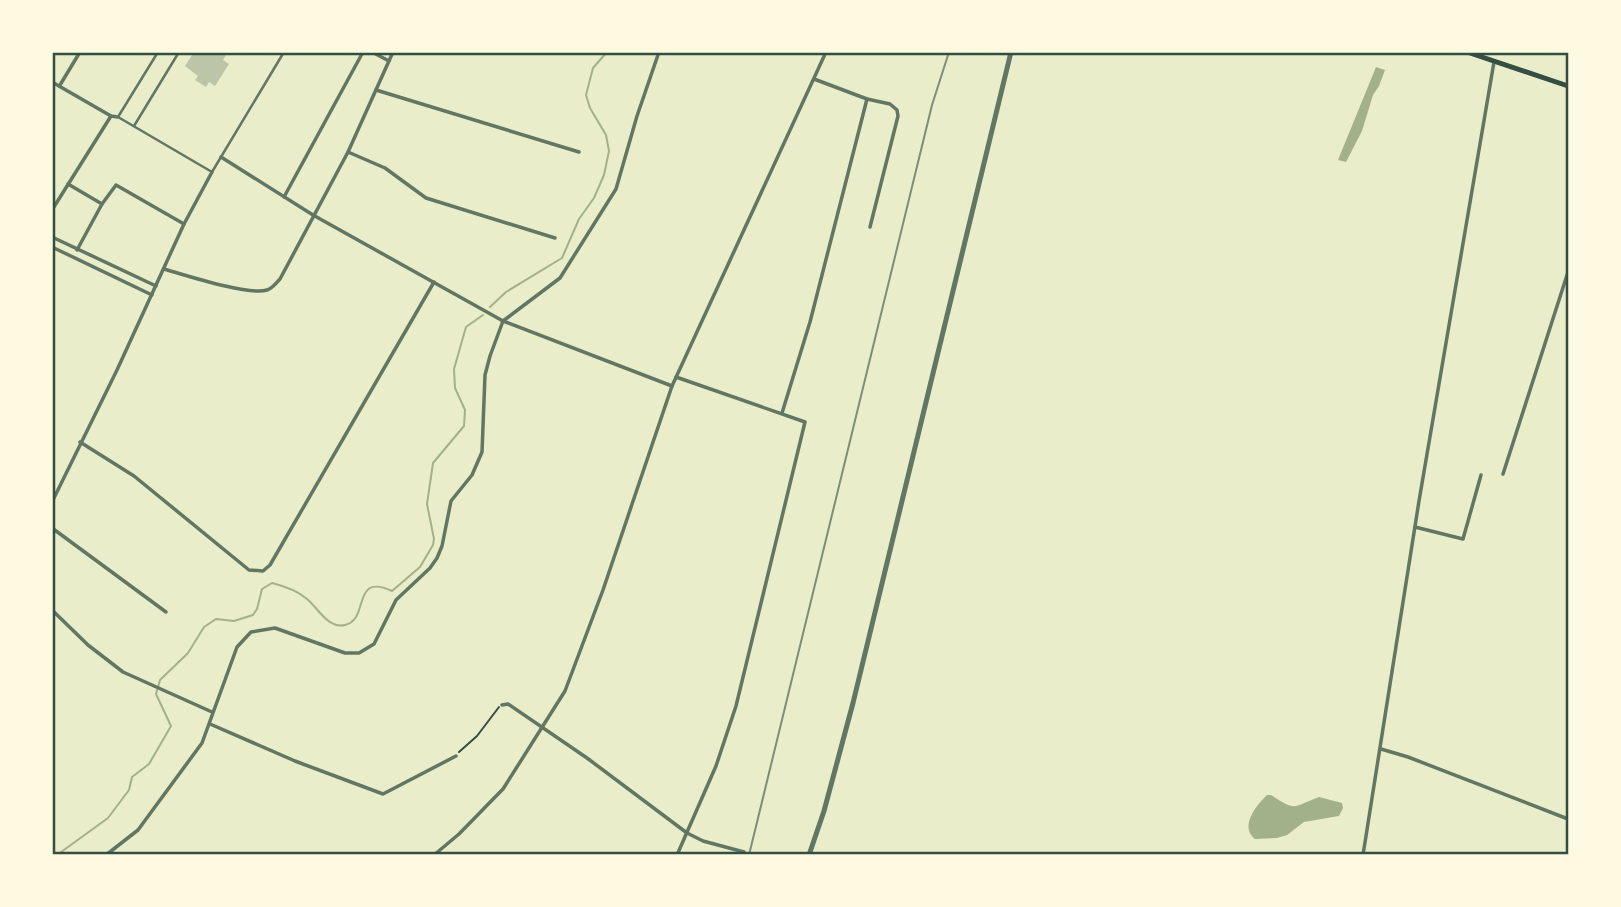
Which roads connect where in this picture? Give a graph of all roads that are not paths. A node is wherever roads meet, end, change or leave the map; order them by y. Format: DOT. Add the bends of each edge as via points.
graph roads {
  1 [pos="79,52"];
  2 [pos="158,52"];
  3 [pos="179,52"];
  4 [pos="284,52"];
  5 [pos="363,52"];
  6 [pos="372,52"];
  7 [pos="393,52"];
  8 [pos="660,52"];
  9 [pos="826,52"];
  10 [pos="1011,52"];
  11 [pos="1467,52"];
  12 [pos="389,61"];
  13 [pos="1494,62"];
  14 [pos="814,79"];
  15 [pos="52,82"];
  16 [pos="60,85"];
  17 [pos="1569,86"];
  18 [pos="376,90"];
  19 [pos="867,99"];
  20 [pos="111,116"];
  21 [pos="118,117"];
  22 [pos="134,126"];
  23 [pos="348,152"];
  24 [pos="579,152"];
  25 [pos="221,157"];
  26 [pos="212,172"];
  27 [pos="68,184"];
  28 [pos="284,197"];
  29 [pos="102,204"];
  30 [pos="52,210"];
  31 [pos="313,215"];
  32 [pos="184,224"];
  33 [pos="870,227"];
  34 [pos="52,237"];
  35 [pos="555,238"];
  36 [pos="52,247"];
  37 [pos="77,250"];
  38 [pos="164,270"];
  39 [pos="1569,272"];
  40 [pos="434,282"];
  41 [pos="156,286"];
  42 [pos="152,295"];
  43 [pos="503,321"];
  44 [pos="676,377"];
  45 [pos="672,386"];
  46 [pos="782,413"];
  47 [pos="80,442"];
  48 [pos="1503,474"];
  49 [pos="1481,475"];
  50 [pos="52,502"];
  51 [pos="1415,527"];
  52 [pos="52,528"];
  53 [pos="52,610"];
  54 [pos="166,612"];
  55 [pos="502,705"];
  56 [pos="212,712"];
  57 [pos="210,724"];
  58 [pos="542,727"];
  59 [pos="1381,750"];
  60 [pos="456,755"];
  61 [pos="1569,819"];
  62 [pos="687,833"];
  63 [pos="744,852"];
  64 [pos="106,855"];
  65 [pos="434,855"];
  66 [pos="677,855"];
  67 [pos="809,855"];
  68 [pos="1363,855"];
  1 -- 16 [label="street"];
  2 -- 21 [label="street"];
  3 -- 22 [label="street"];
  4 -- 25 [label="street"];
  5 -- 28 [label="street"];
  6 -- 12 [label="street"];
  7 -- 12 [label="street"];
  8 -- 43 [label="street" via="616,189 560,278"];
  9 -- 14 [label="street"];
  10 -- 67 [label="street" via="853,703"];
  11 -- 13 [label="main road"];
  12 -- 18 [label="street"];
  13 -- 17 [label="main road"];
  13 -- 51 [label="street"];
  14 -- 19 [label="street"];
  14 -- 44 [label="street"];
  15 -- 16 [label="street"];
  16 -- 20 [label="street"];
  18 -- 23 [label="street"];
  18 -- 24 [label="street"];
  19 -- 33 [label="street" via="890,104 898,113"];
  19 -- 46 [label="street"];
  20 -- 21 [label="street"];
  20 -- 27 [label="street"];
  21 -- 22 [label="street"];
  22 -- 26 [label="street"];
  23 -- 31 [label="street"];
  23 -- 35 [label="street" via="385,168 426,198"];
  25 -- 26 [label="street"];
  25 -- 28 [label="street"];
  26 -- 32 [label="street"];
  27 -- 29 [label="street"];
  27 -- 30 [label="street"];
  28 -- 31 [label="street"];
  29 -- 32 [label="street" via="112,187 120,186"];
  29 -- 37 [label="street"];
  31 -- 38 [label="street" via="280,279 267,290 227,286"];
  31 -- 40 [label="street"];
  32 -- 38 [label="street"];
  34 -- 37 [label="street"];
  36 -- 42 [label="street"];
  37 -- 41 [label="street"];
  38 -- 41 [label="street"];
  39 -- 48 [label="street"];
  40 -- 43 [label="street"];
  40 -- 47 [label="street" via="263,571 250,570 134,475"];
  41 -- 42 [label="street"];
  42 -- 47 [label="street"];
  43 -- 45 [label="street"];
  43 -- 56 [label="street" via="485,375 478,464 451,501 437,558 396,600 374,644 359,653 345,653 275,628 251,632 237,647"];
  44 -- 45 [label="street"];
  44 -- 46 [label="street"];
  45 -- 58 [label="street" via="575,669"];
  46 -- 62 [label="street" via="805,422 736,706"];
  47 -- 50 [label="street"];
  49 -- 51 [label="street" via="1463,539"];
  51 -- 59 [label="street"];
  52 -- 54 [label="street"];
  53 -- 56 [label="street" via="123,672"];
  55 -- 58 [label="street" via="508,704"];
  56 -- 57 [label="street"];
  57 -- 60 [label="street" via="383,794"];
  57 -- 64 [label="street" via="202,743 138,830"];
  58 -- 62 [label="street"];
  58 -- 65 [label="street" via="502,789"];
  59 -- 61 [label="street"];
  59 -- 68 [label="street"];
  62 -- 63 [label="street"];
  62 -- 66 [label="street"];
}
